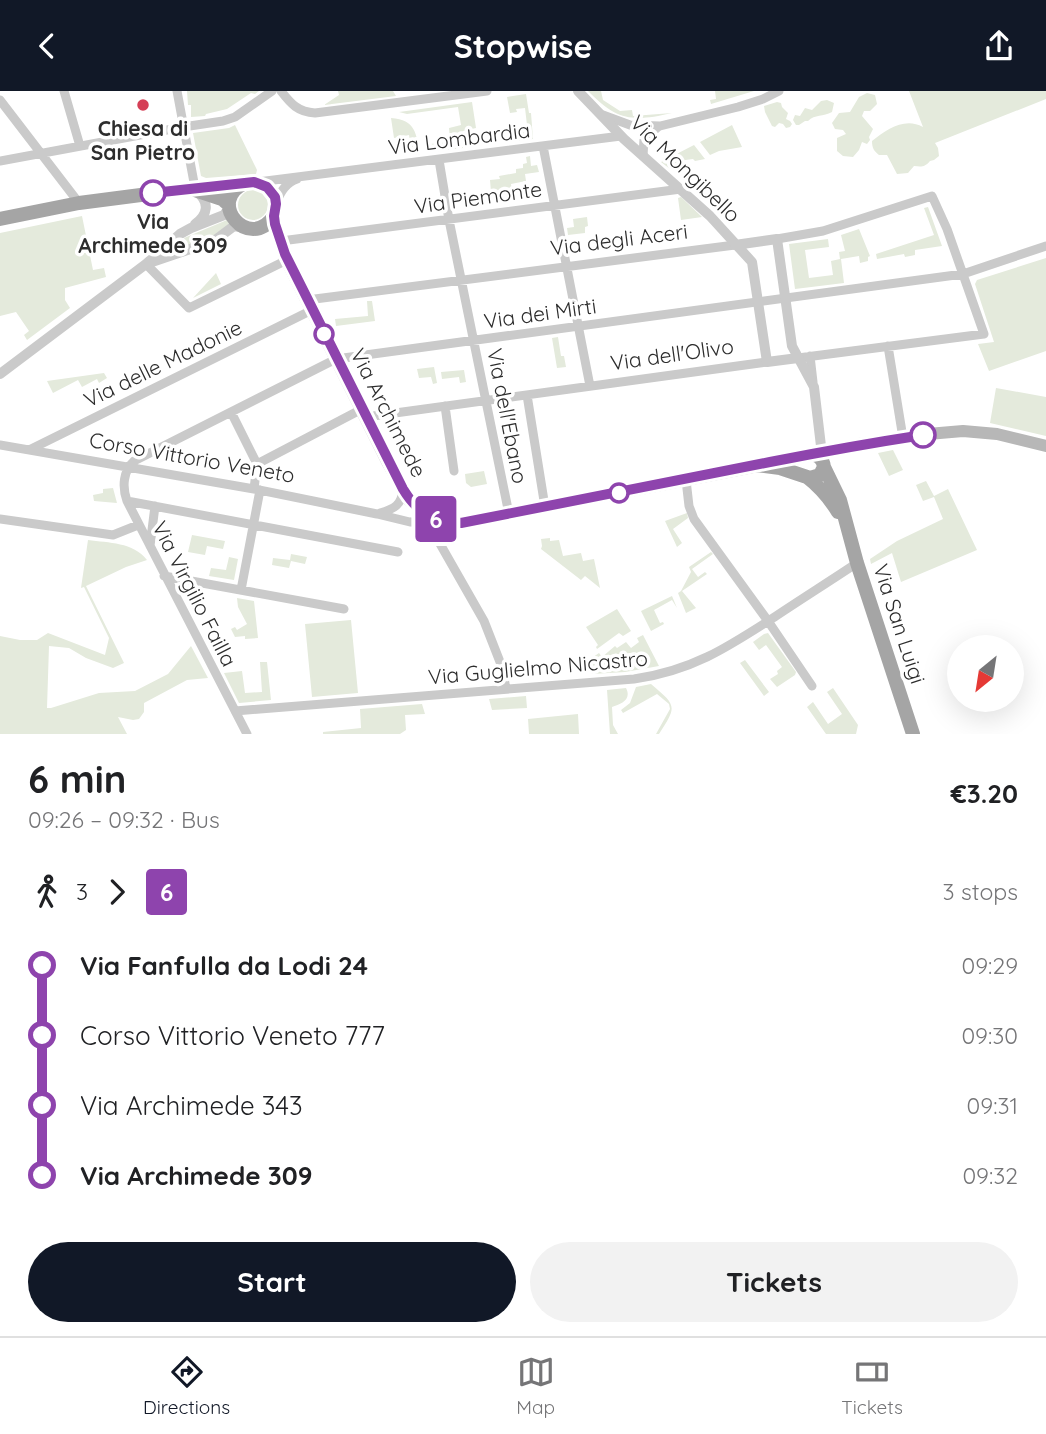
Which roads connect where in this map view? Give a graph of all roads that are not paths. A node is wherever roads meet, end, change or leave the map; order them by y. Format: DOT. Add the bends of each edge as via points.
graph roads {
  1 [pos="64,91"];
  2 [pos="177,91"];
  3 [pos="272,91"];
  4 [pos="281,91"];
  5 [pos="487,91"];
  6 [pos="578,91"];
  7 [pos="779,91"];
  8 [pos="0,100"];
  9 [pos="4,111"];
  10 [pos="600,114"];
  11 [pos="639,126"];
  12 [pos="660,126"];
  13 [pos="183,127"];
  14 [pos="624,139"];
  15 [pos="644,139"];
  16 [pos="80,146"];
  17 [pos="543,146"];
  18 [pos="41,153"];
  19 [pos="643,156"];
  20 [pos="439,160"];
  21 [pos="0,161"];
  22 [pos="302,177"];
  23 [pos="251,182"];
  24 [pos="191,189"];
  25 [pos="681,189"];
  26 [pos="79,203"];
  27 [pos="229,206"];
  28 [pos="555,206"];
  29 [pos="275,210"];
  30 [pos="0,219"];
  31 [pos="449,220"];
  32 [pos="191,228"];
  33 [pos="252,228"];
  34 [pos="777,239"];
  35 [pos="750,243"];
  36 [pos="735,245"];
  37 [pos="1046,246"];
  38 [pos="284,252"];
  39 [pos="752,262"];
  40 [pos="146,264"];
  41 [pos="567,266"];
  42 [pos="964,274"];
  43 [pos="462,281"];
  44 [pos="791,298"];
  45 [pos="754,303"];
  46 [pos="309,305"];
  47 [pos="578,327"];
  48 [pos="474,341"];
  49 [pos="888,346"];
  50 [pos="810,356"];
  51 [pos="798,358"];
  52 [pos="336,359"];
  53 [pos="767,362"];
  54 [pos="0,374"];
  55 [pos="590,386"];
  56 [pos="814,387"];
  57 [pos="527,395"];
  58 [pos="486,401"];
  59 [pos="445,406"];
  60 [pos="231,412"];
  61 [pos="364,413"];
  62 [pos="903,438"];
  63 [pos="0,445"];
  64 [pos="1046,446"];
  65 [pos="29,450"];
  66 [pos="818,459"];
  67 [pos="257,464"];
  68 [pos="756,465"];
  69 [pos="127,467"];
  70 [pos="454,471"];
  71 [pos="806,477"];
  72 [pos="685,480"];
  73 [pos="403,489"];
  74 [pos="257,490"];
  75 [pos="127,501"];
  76 [pos="155,506"];
  77 [pos="545,507"];
  78 [pos="418,508"];
  79 [pos="394,509"];
  80 [pos="377,514"];
  81 [pos="509,514"];
  82 [pos="0,519"];
  83 [pos="410,522"];
  84 [pos="461,523"];
  85 [pos="253,524"];
  86 [pos="429,524"];
  87 [pos="138,525"];
  88 [pos="846,526"];
  89 [pos="150,548"];
  90 [pos="398,552"];
  91 [pos="857,563"];
  92 [pos="164,576"];
  93 [pos="241,590"];
  94 [pos="344,609"];
  95 [pos="768,621"];
  96 [pos="812,686"];
  97 [pos="506,689"];
  98 [pos="235,711"];
  99 [pos="247,734"];
  100 [pos="913,734"];
  1 -- 16 [label="street"];
  2 -- 13 [label="street"];
  3 -- 13 [label="street" via="235,117"];
  4 -- 5 [label="street" via="296,109 315,113"];
  6 -- 10 [label="street, Via Mongibello"];
  7 -- 12 [label="street" via="738,107"];
  8 -- 9 [label="street"];
  9 -- 18 [label="street"];
  10 -- 11 [label="street"];
  10 -- 14 [label="street, Via Mongibello"];
  11 -- 12 [label="street"];
  11 -- 14 [label="street"];
  12 -- 15 [label="street"];
  13 -- 16 [label="street"];
  13 -- 24 [label="street"];
  14 -- 15 [label="street, Via Lombardia"];
  14 -- 17 [label="street, Via Lombardia"];
  14 -- 19 [label="street, Via Mongibello"];
  15 -- 19 [label="street"];
  16 -- 18 [label="street"];
  17 -- 20 [label="street, Via Lombardia"];
  17 -- 28 [label="street"];
  18 -- 21 [label="street"];
  18 -- 26 [label="street"];
  19 -- 25 [label="street, Via Mongibello"];
  20 -- 22 [label="street, Via Lombardia"];
  20 -- 31 [label="street, Via dell'Ebano"];
  22 -- 23 [label="street, Via Lombardia"];
  22 -- 29 [label="street" via="282,191"];
  23 -- 24 [label="main road"];
  23 -- 27 [label="main road" via="236,189"];
  23 -- 29 [label="main road" via="272,191"];
  24 -- 26 [label="main road"];
  24 -- 27 [label="main road" via="222,199"];
  24 -- 32 [label="street" via="202,195 206,205 205,215"];
  25 -- 28 [label="street, Via Piemonte"];
  25 -- 36 [label="street, Via Mongibello"];
  26 -- 30 [label="main road"];
  27 -- 32 [label="street" via="224,215"];
  27 -- 33 [label="main road" via="234,220"];
  28 -- 31 [label="street, Via Piemonte"];
  28 -- 41 [label="street"];
  29 -- 33 [label="main road" via="265,225"];
  29 -- 38 [label="main road"];
  31 -- 38 [label="street, Via Piemonte"];
  31 -- 43 [label="street, Via dell'Ebano"];
  32 -- 40 [label="street"];
  33 -- 38 [label="main road" via="265,232"];
  33 -- 40 [label="street" via="234,226 214,241"];
  34 -- 35 [label="street, Via degli Aceri"];
  34 -- 42 [label="street, Via degli Aceri" via="823,231 932,196"];
  34 -- 44 [label="street"];
  35 -- 36 [label="street, Via degli Aceri"];
  35 -- 39 [label="street"];
  36 -- 39 [label="street, Via Mongibello"];
  36 -- 41 [label="street, Via degli Aceri"];
  37 -- 42 [label="street"];
  38 -- 40 [label="street, Via Piemonte" via="189,308"];
  38 -- 46 [label="main road, Via Archimede"];
  39 -- 45 [label="street"];
  40 -- 54 [label="street"];
  41 -- 43 [label="street, Via degli Aceri"];
  41 -- 47 [label="street"];
  42 -- 44 [label="street"];
  42 -- 49 [label="street, Via dell'Olivo" via="984,334"];
  43 -- 46 [label="street, Via degli Aceri"];
  43 -- 48 [label="street, Via dell'Ebano"];
  44 -- 45 [label="street, Via dei Mirti"];
  44 -- 51 [label="street" via="792,347"];
  45 -- 47 [label="street, Via dei Mirti"];
  45 -- 53 [label="street"];
  46 -- 52 [label="main road, Via Archimede"];
  46 -- 65 [label="street, Via delle Madonie"];
  47 -- 48 [label="street, Via dei Mirti"];
  47 -- 55 [label="street"];
  48 -- 52 [label="street, Via dei Mirti"];
  48 -- 58 [label="street, Via dell'Ebano"];
  49 -- 50 [label="street, Via dell'Olivo"];
  49 -- 62 [label="street"];
  50 -- 51 [label="street, Via dell'Olivo"];
  50 -- 56 [label="street"];
  51 -- 53 [label="street, Via dell'Olivo"];
  51 -- 56 [label="street"];
  52 -- 60 [label="street, Via dei Mirti"];
  52 -- 61 [label="main road, Via Archimede"];
  53 -- 55 [label="street, Via dell'Olivo"];
  55 -- 57 [label="street, Via dell'Olivo"];
  56 -- 66 [label="street" via="821,446"];
  57 -- 58 [label="street, Via dell'Olivo"];
  57 -- 77 [label="street"];
  58 -- 59 [label="street, Via dell'Olivo"];
  58 -- 81 [label="street, Via dell'Ebano"];
  59 -- 61 [label="street, Via dell'Olivo"];
  59 -- 70 [label="street"];
  60 -- 67 [label="street"];
  60 -- 69 [label="street, Via dei Mirti"];
  61 -- 67 [label="street, Via dell'Olivo"];
  61 -- 73 [label="main road, Via Archimede"];
  62 -- 64 [label="main road" via="963,431"];
  62 -- 66 [label="main road" via="838,449"];
  63 -- 65 [label="street, Corso Vittorio Veneto"];
  65 -- 69 [label="street, Corso Vittorio Veneto"];
  66 -- 68 [label="main road"];
  66 -- 71 [label="main road" via="822,472"];
  66 -- 71 [label="main road" via="803,458 800,471"];
  66 -- 88 [label="main road, Via San Luigi" via="837,493"];
  67 -- 74 [label="street"];
  68 -- 71 [label="main road"];
  68 -- 72 [label="main road"];
  69 -- 74 [label="street, Corso Vittorio Veneto"];
  69 -- 75 [label="street, Via Virgilio Failla"];
  71 -- 88 [label="main road, Via San Luigi" via="826,495"];
  72 -- 77 [label="main road"];
  72 -- 95 [label="street" via="694,519"];
  73 -- 78 [label="main road, Via Archimede"];
  73 -- 79 [label="street"];
  74 -- 80 [label="street, Corso Vittorio Veneto"];
  74 -- 85 [label="street"];
  75 -- 76 [label="street"];
  75 -- 87 [label="street, Via Virgilio Failla"];
  76 -- 85 [label="street"];
  76 -- 89 [label="street"];
  77 -- 81 [label="main road"];
  78 -- 79 [label="street" via="410,504"];
  78 -- 83 [label="street" via="418,518"];
  78 -- 84 [label="main road" via="436,519"];
  78 -- 86 [label="street"];
  79 -- 80 [label="street"];
  80 -- 83 [label="street, Corso Vittorio Veneto"];
  81 -- 84 [label="main road"];
  82 -- 87 [label="street" via="113,535"];
  83 -- 86 [label="street, Corso Vittorio Veneto"];
  84 -- 86 [label="street, Corso Vittorio Veneto"];
  85 -- 90 [label="street"];
  85 -- 93 [label="street"];
  86 -- 97 [label="street" via="484,621"];
  87 -- 89 [label="street, Via Virgilio Failla"];
  88 -- 91 [label="main road, Via San Luigi"];
  89 -- 92 [label="street, Via Virgilio Failla"];
  91 -- 95 [label="street, Via Guglielmo Nicastro"];
  91 -- 100 [label="main road, Via San Luigi"];
  92 -- 93 [label="street"];
  92 -- 98 [label="street, Via Virgilio Failla"];
  93 -- 94 [label="street"];
  95 -- 96 [label="street"];
  95 -- 97 [label="street, Via Guglielmo Nicastro" via="709,657 661,674"];
  97 -- 98 [label="street, Via Guglielmo Nicastro"];
  98 -- 99 [label="street, Via Virgilio Failla"];
}
